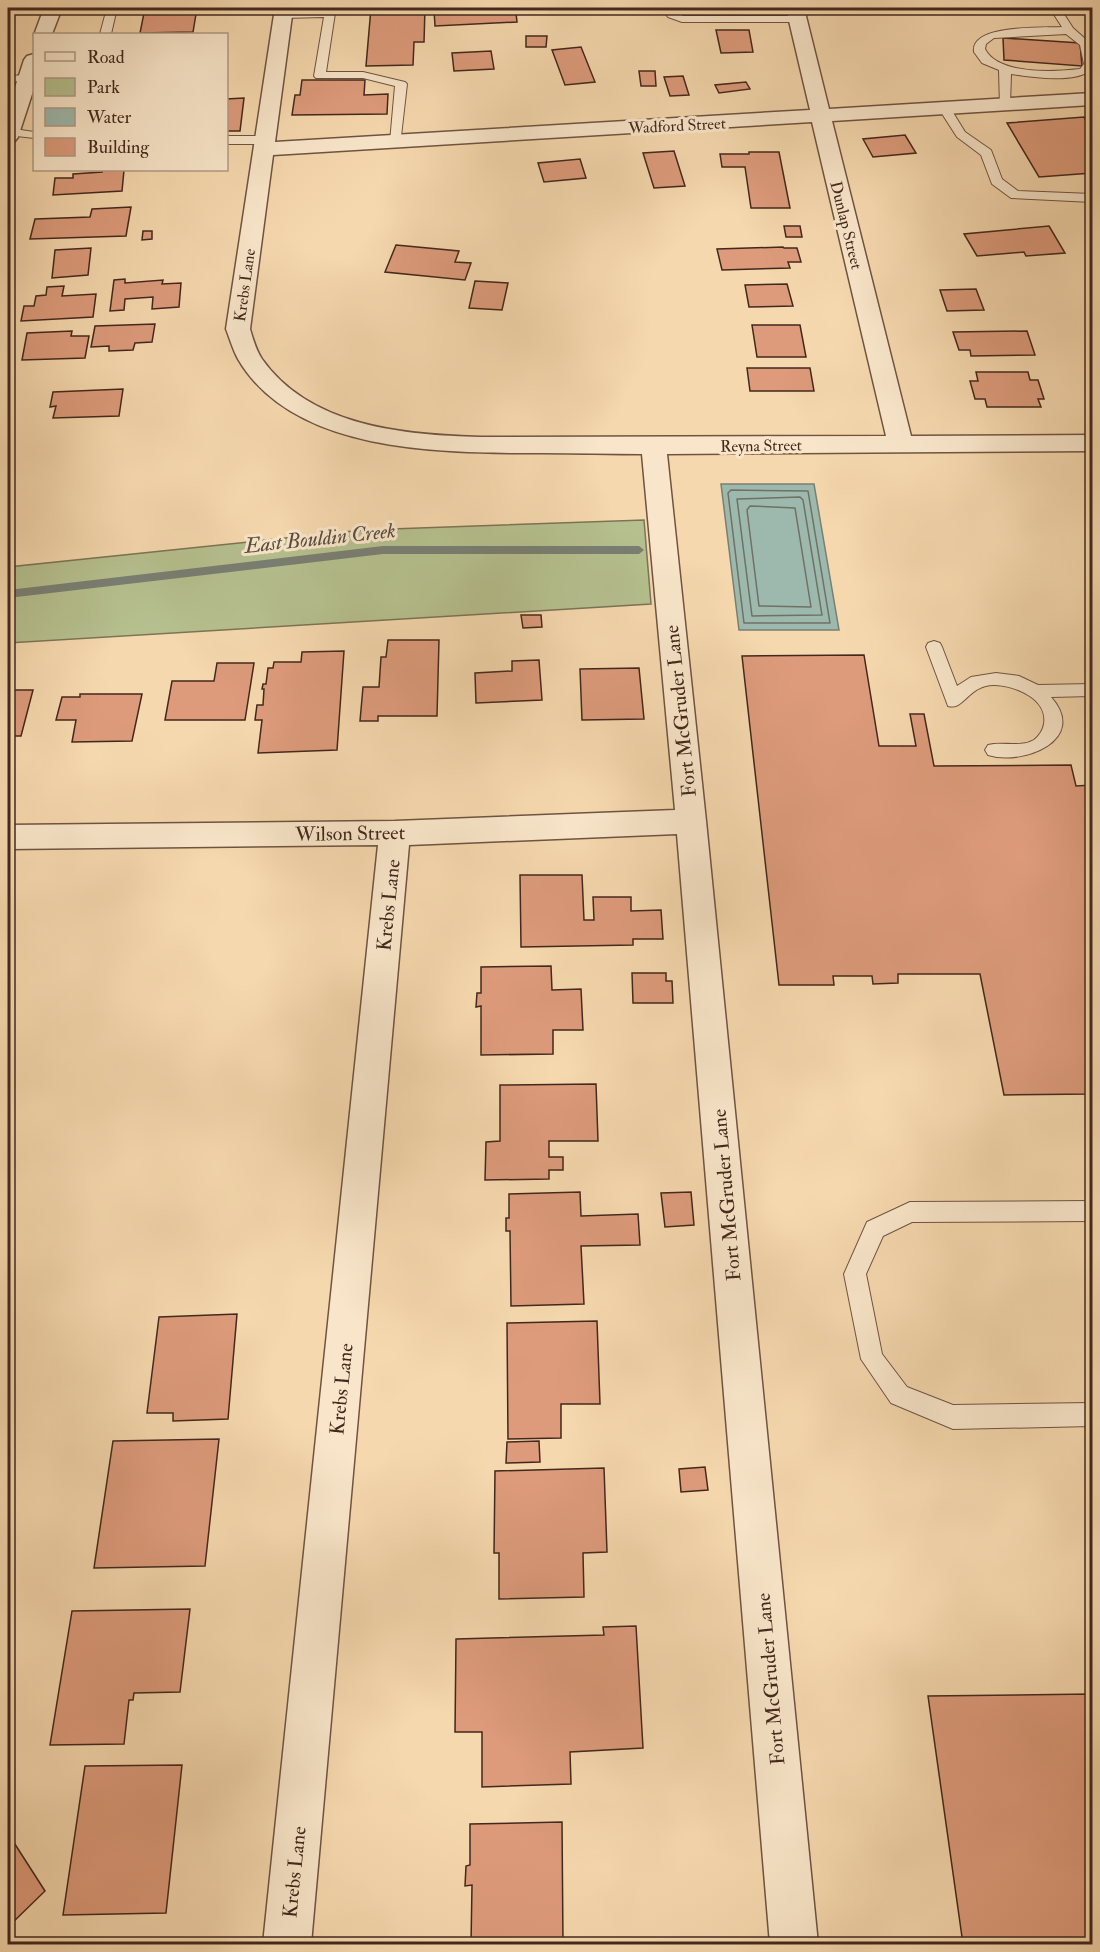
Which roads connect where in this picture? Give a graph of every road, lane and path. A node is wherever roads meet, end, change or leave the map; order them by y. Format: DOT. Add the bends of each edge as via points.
graph roads {
  1 [pos="52,8"];
  2 [pos="112,8"];
  3 [pos="666,8"];
  4 [pos="283,11"];
  5 [pos="796,13"];
  6 [pos="1058,13"];
  7 [pos="1069,30"];
  8 [pos="43,33"];
  9 [pos="105,33"];
  10 [pos="31,69"];
  11 [pos="1005,70"];
  12 [pos="8,79"];
  13 [pos="1091,99"];
  14 [pos="1004,105"];
  15 [pos="945,109"];
  16 [pos="820,117"];
  17 [pos="8,134"];
  18 [pos="33,135"];
  19 [pos="228,140"];
  20 [pos="396,142"];
  21 [pos="263,145"];
  22 [pos="1092,198"];
  23 [pos="900,442"];
  24 [pos="429,443"];
  25 [pos="1092,443"];
  26 [pos="654,446"];
  27 [pos="934,647"];
  28 [pos="1092,690"];
  29 [pos="1035,691"];
  30 [pos="994,750"];
  31 [pos="691,821"];
  32 [pos="395,833"];
  33 [pos="8,837"];
  34 [pos="1092,1211"];
  35 [pos="1092,1415"];
  36 [pos="287,1944"];
  37 [pos="794,1944"];
  1 -- 8 [label="street"];
  2 -- 9 [label="lane"];
  3 -- 5 [label="lane" via="682,19"];
  4 -- 20 [label="lane" via="330,13 320,76 363,75 401,84"];
  4 -- 21 [label="street, Krebs Lane"];
  5 -- 16 [label="street, Dunlap Street"];
  6 -- 7 [label="lane"];
  7 -- 11 [label="lane" via="1085,44 1090,65 1087,69 1067,73"];
  7 -- 11 [label="lane" via="992,34 984,38 980,53"];
  10 -- 12 [label="lane"];
  10 -- 17 [label="street"];
  11 -- 14 [label="lane"];
  13 -- 14 [label="street, Wadford Street"];
  14 -- 15 [label="street, Wadford Street"];
  15 -- 16 [label="street, Wadford Street"];
  15 -- 22 [label="lane" via="961,134 987,153 996,181 1007,192"];
  16 -- 20 [label="street, Wadford Street"];
  16 -- 23 [label="street, Dunlap Street"];
  17 -- 18 [label="lane"];
  19 -- 21 [label="lane"];
  20 -- 21 [label="street, Wadford Street"];
  21 -- 24 [label="street, Krebs Lane" via="238,329 249,357 299,405 375,434"];
  23 -- 25 [label="street, Reyna Street"];
  23 -- 26 [label="street, Reyna Street"];
  24 -- 26 [label="street, Reyna Street"];
  26 -- 31 [label="street, Fort McGruder Lane"];
  27 -- 29 [label="lane" via="954,702 971,683 986,679 1020,683"];
  28 -- 29 [label="lane"];
  29 -- 30 [label="lane" via="1054,714 1049,738 1026,751"];
  31 -- 32 [label="street, Wilson Street"];
  31 -- 37 [label="street, Fort McGruder Lane"];
  32 -- 33 [label="street, Wilson Street"];
  32 -- 36 [label="street, Krebs Lane"];
  34 -- 35 [label="lane" via="910,1212 875,1229 855,1274 872,1359 899,1395 953,1417"];
}
